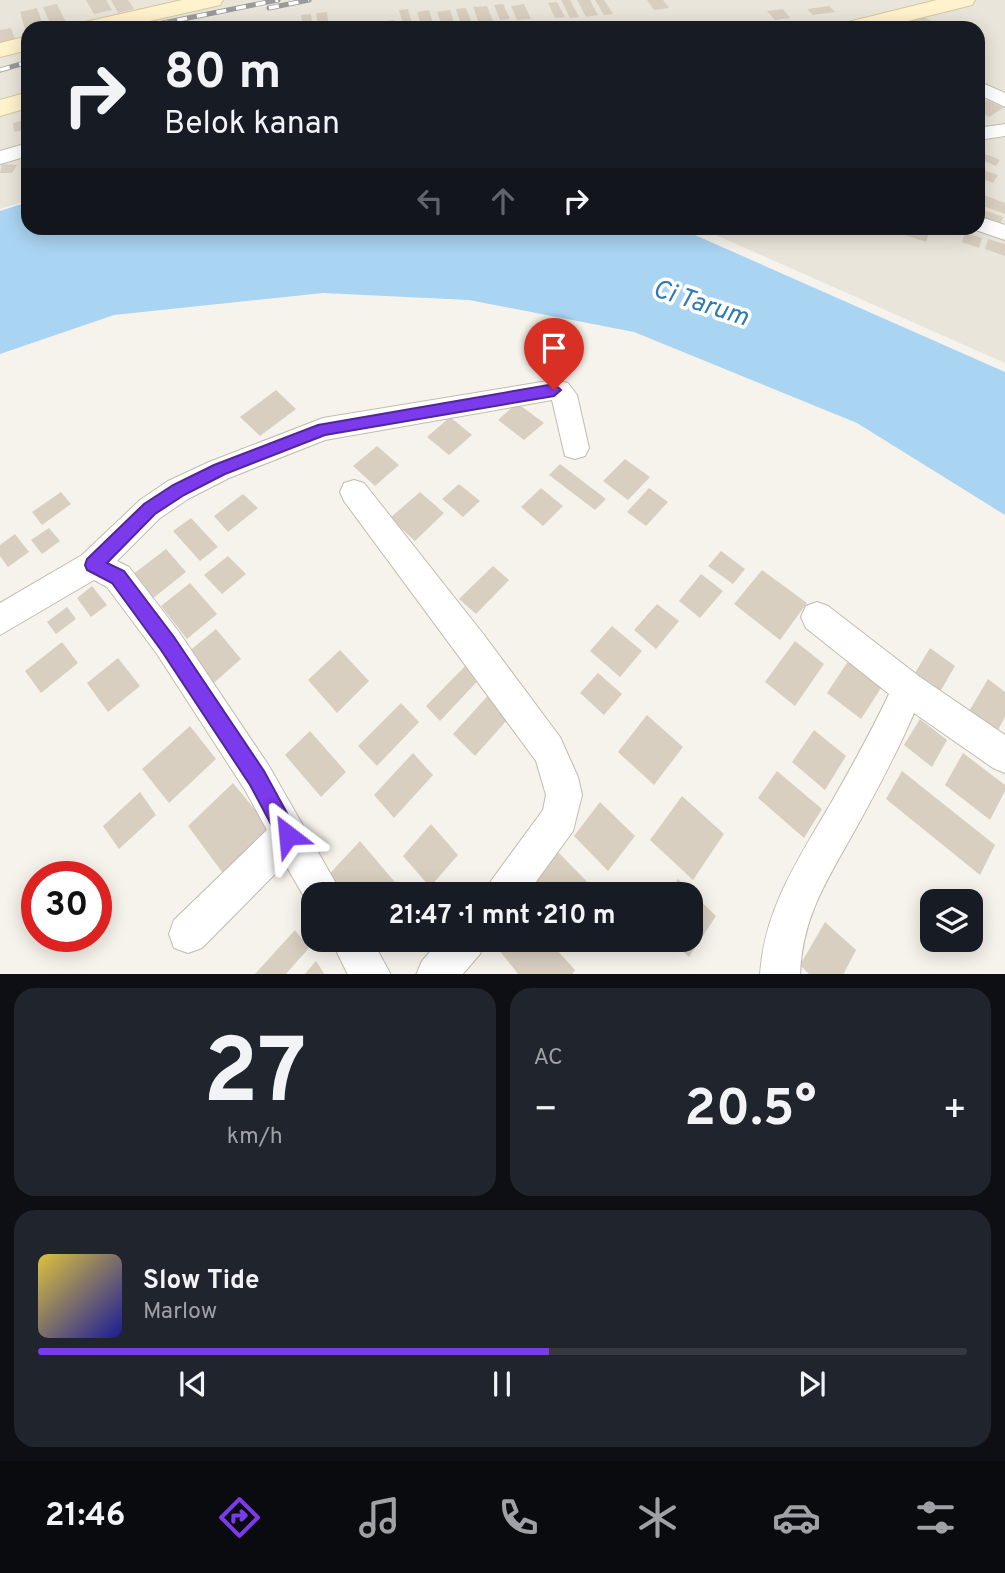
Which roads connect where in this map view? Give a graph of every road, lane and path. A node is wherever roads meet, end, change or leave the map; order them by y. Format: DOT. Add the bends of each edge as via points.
graph roads {
  1 [pos="212,0"];
  2 [pos="964,0"];
  3 [pos="120,21"];
  4 [pos="880,21"];
  5 [pos="21,45"];
  6 [pos="0,50"];
  7 [pos="985,90"];
  8 [pos="1005,101"];
  9 [pos="21,102"];
  10 [pos="0,108"];
  11 [pos="1005,130"];
  12 [pos="985,133"];
  13 [pos="21,151"];
  14 [pos="0,158"];
  15 [pos="985,226"];
  16 [pos="1005,233"];
  17 [pos="575,448"];
  18 [pos="354,492"];
  19 [pos="93,565"];
  20 [pos="817,617"];
  21 [pos="0,620"];
  22 [pos="908,689"];
  23 [pos="1005,756"];
  24 [pos="288,835"];
  25 [pos="316,882"];
  26 [pos="513,882"];
  27 [pos="188,934"];
  28 [pos="357,952"];
  29 [pos="456,952"];
  30 [pos="370,974"];
  31 [pos="437,974"];
  32 [pos="780,974"];
  1 -- 3 [label="main road"];
  2 -- 4 [label="main road"];
  5 -- 6 [label="main road"];
  7 -- 8 [label="street"];
  9 -- 10 [label="main road"];
  11 -- 12 [label="street"];
  13 -- 14 [label="street"];
  15 -- 16 [label="street"];
  17 -- 19 [label="street" via="559,390 323,429 178,490 150,509"];
  18 -- 26 [label="street" via="548,749 560,777 564,795 559,818"];
  19 -- 21 [label="street"];
  19 -- 24 [label="street" via="118,577 167,643 257,778"];
  20 -- 22 [label="street"];
  22 -- 23 [label="street"];
  22 -- 32 [label="street" via="888,737 794,903 779,948"];
  24 -- 25 [label="street"];
  24 -- 27 [label="street"];
  28 -- 30 [label="street"];
  29 -- 31 [label="street"];
}
